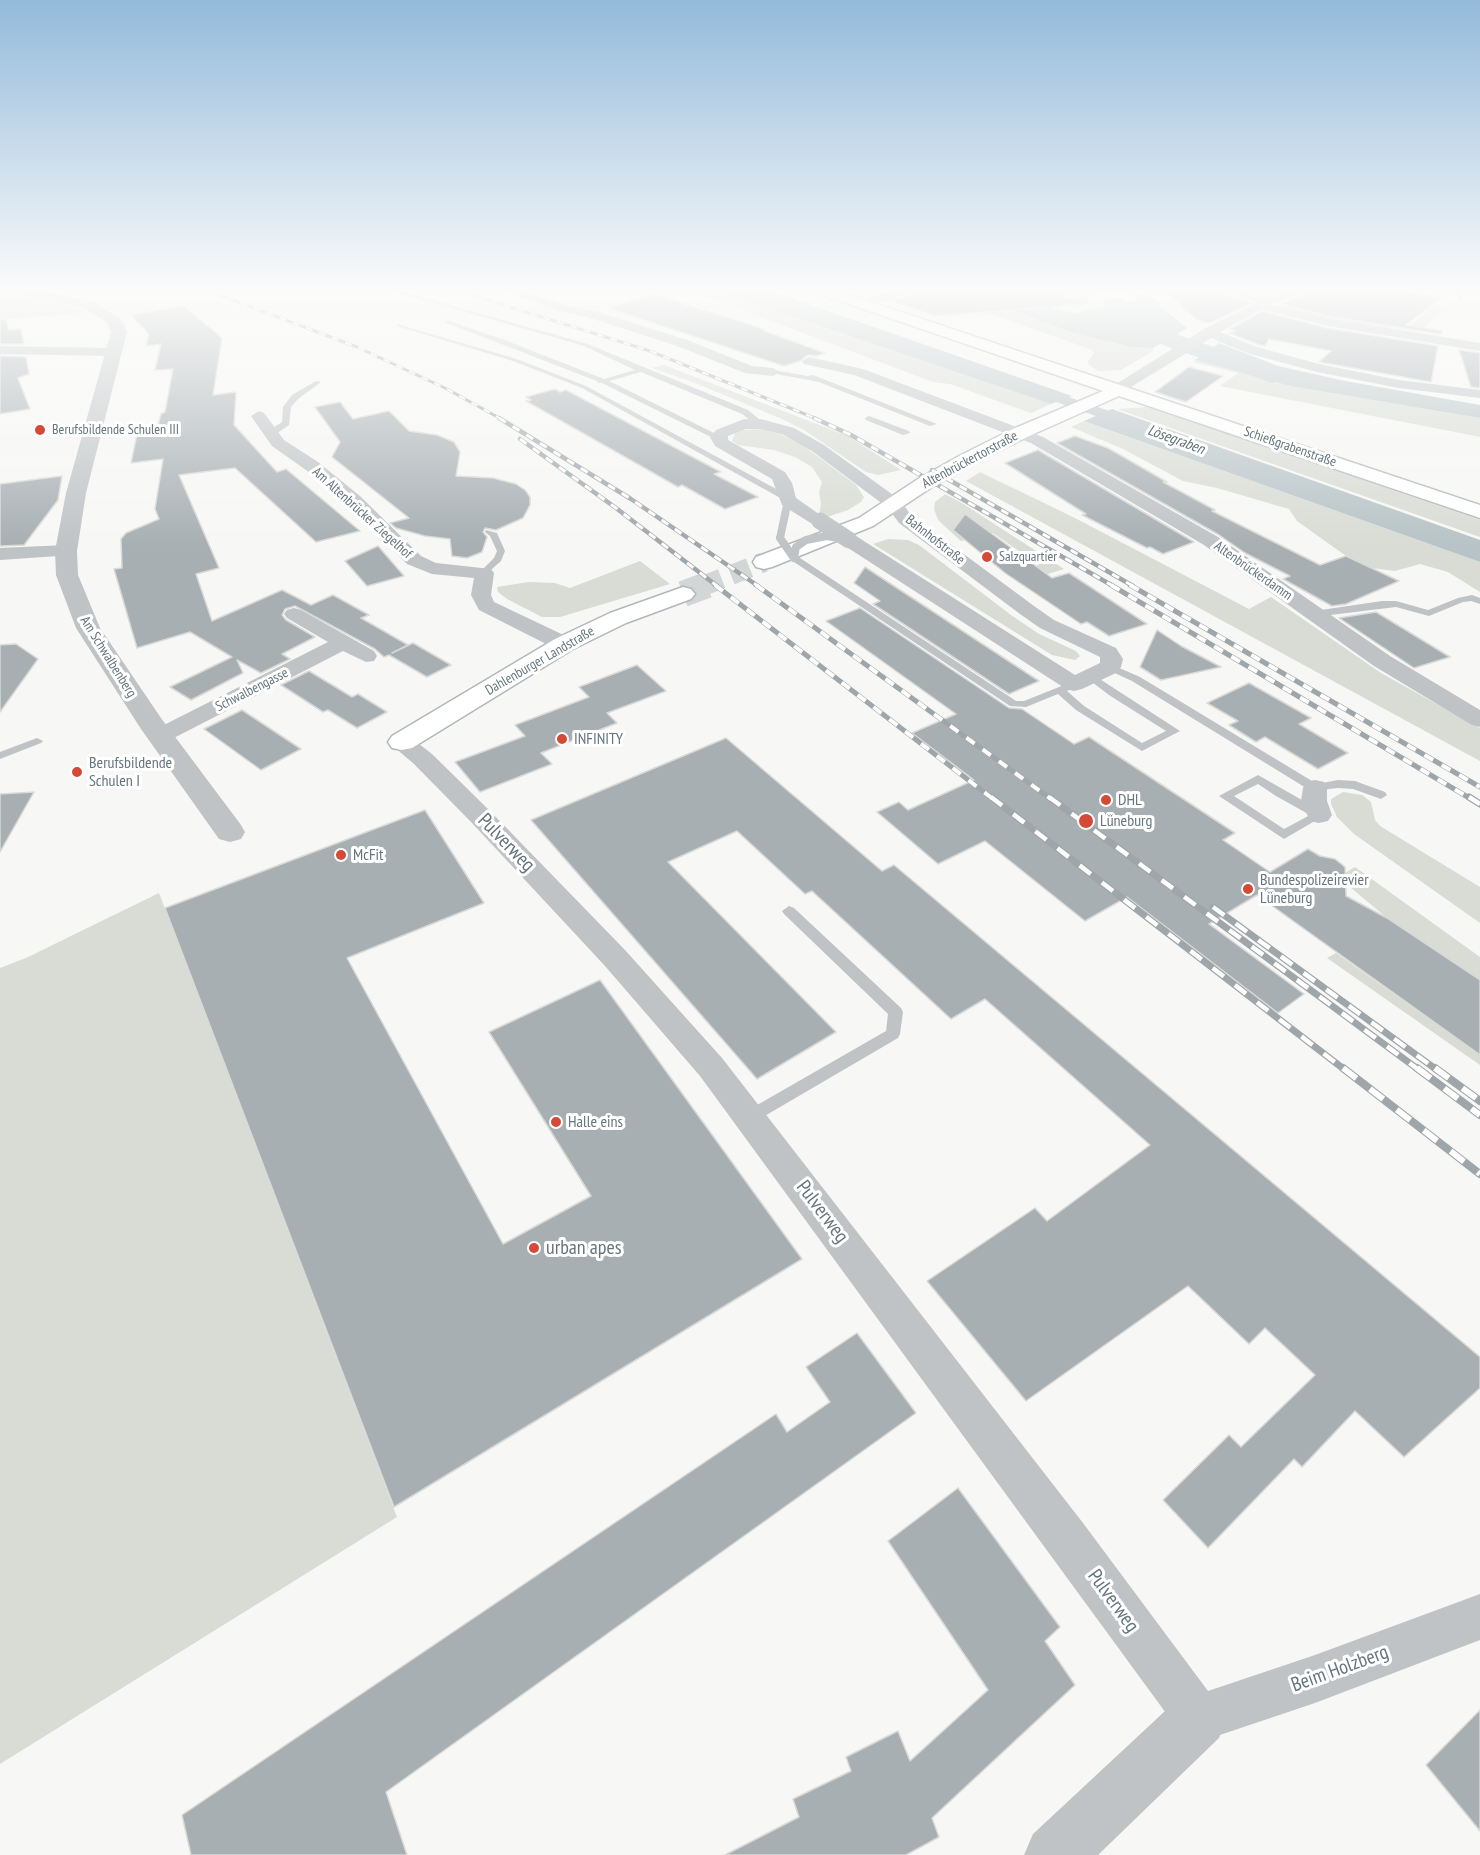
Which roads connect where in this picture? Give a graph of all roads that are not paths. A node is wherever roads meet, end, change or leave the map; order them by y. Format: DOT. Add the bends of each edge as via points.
graph roads {
  1 [pos="109,375"];
  2 [pos="552,375"];
  3 [pos="587,375"];
  4 [pos="625,375"];
  5 [pos="652,375"];
  6 [pos="788,375"];
  7 [pos="815,375"];
  8 [pos="865,375"];
  9 [pos="1062,375"];
  10 [pos="1135,375"];
  11 [pos="1351,375"];
  12 [pos="841,378"];
  13 [pos="820,380"];
  14 [pos="603,381"];
  15 [pos="318,382"];
  16 [pos="828,383"];
  17 [pos="584,387"];
  18 [pos="1106,390"];
  19 [pos="1480,394"];
  20 [pos="259,416"];
  21 [pos="910,416"];
  22 [pos="869,418"];
  23 [pos="761,424"];
  24 [pos="933,424"];
  25 [pos="885,425"];
  26 [pos="1020,433"];
  27 [pos="270,434"];
  28 [pos="906,434"];
  29 [pos="718,437"];
  30 [pos="788,500"];
  31 [pos="894,504"];
  32 [pos="1480,512"];
  33 [pos="489,532"];
  34 [pos="855,544"];
  35 [pos="66,550"];
  36 [pos="0,554"];
  37 [pos="795,558"];
  38 [pos="764,562"];
  39 [pos="484,573"];
  40 [pos="683,594"];
  41 [pos="1480,601"];
  42 [pos="294,614"];
  43 [pos="1314,614"];
  44 [pos="343,643"];
  45 [pos="564,644"];
  46 [pos="366,656"];
  47 [pos="1084,680"];
  48 [pos="1480,720"];
  49 [pos="160,736"];
  50 [pos="37,741"];
  51 [pos="402,742"];
  52 [pos="0,756"];
  53 [pos="1315,788"];
  54 [pos="1381,795"];
  55 [pos="1319,815"];
  56 [pos="230,832"];
  57 [pos="789,911"];
  58 [pos="751,1117"];
  59 [pos="1480,1617"];
  60 [pos="1199,1718"];
  61 [pos="1054,1855"];
  1 -- 35 [label="street, Am Schwalbenberg" via="76,493"];
  2 -- 17 [label="lane"];
  3 -- 14 [label="lane, Bahnhofstraße"];
  4 -- 14 [label="lane"];
  5 -- 23 [label="lane" via="745,412"];
  6 -- 13 [label="lane"];
  7 -- 13 [label="lane"];
  8 -- 26 [label="street, Altenbrückerdamm"];
  9 -- 18 [label="main road, Schießgrabenstraße"];
  10 -- 18 [label="street, Altenbrückertorstraße"];
  11 -- 19 [label="street"];
  12 -- 16 [label="lane"];
  13 -- 16 [label="lane"];
  14 -- 17 [label="lane"];
  14 -- 29 [label="lane, Bahnhofstraße"];
  15 -- 27 [label="lane" via="295,397 287,407 286,423"];
  16 -- 21 [label="lane"];
  17 -- 30 [label="lane"];
  18 -- 26 [label="main road, Altenbrückertorstraße"];
  18 -- 32 [label="main road, Schießgrabenstraße"];
  20 -- 27 [label="street, Am Altenbrücker Ziegelhof"];
  21 -- 24 [label="lane"];
  21 -- 25 [label="lane"];
  22 -- 25 [label="lane"];
  23 -- 29 [label="street, Bahnhofstraße" via="735,426"];
  23 -- 31 [label="street, Bahnhofstraße" via="808,442"];
  25 -- 28 [label="lane"];
  26 -- 31 [label="main road, Altenbrückertorstraße" via="925,483"];
  26 -- 43 [label="street, Altenbrückerdamm" via="1190,528"];
  27 -- 39 [label="street, Am Altenbrücker Ziegelhof" via="354,500 414,560 432,568"];
  29 -- 30 [label="street, Bahnhofstraße" via="726,448 779,476"];
  30 -- 34 [label="street, Bahnhofstraße, bridge"];
  30 -- 37 [label="lane, bridge" via="780,538"];
  31 -- 38 [label="main road" via="866,522"];
  31 -- 47 [label="street, Bahnhofstraße" via="905,519 1047,624 1108,653 1112,659"];
  33 -- 39 [label="lane" via="501,551"];
  34 -- 37 [label="lane, bridge" via="827,536 806,540 795,548"];
  34 -- 47 [label="street, Bahnhofstraße"];
  35 -- 36 [label="street"];
  35 -- 49 [label="street, Am Schwalbenberg" via="67,575 88,628"];
  37 -- 47 [label="lane" via="1014,704 1026,704"];
  39 -- 45 [label="street" via="481,595 486,606"];
  40 -- 45 [label="main road, Dahlenburger Landstraße" via="618,618"];
  41 -- 43 [label="lane" via="1461,600 1430,613 1382,604"];
  42 -- 44 [label="street"];
  43 -- 48 [label="street, Altenbrückerdamm" via="1382,661"];
  44 -- 46 [label="street"];
  44 -- 49 [label="street, Schwalbengasse"];
  45 -- 51 [label="main road, Dahlenburger Landstraße"];
  47 -- 47 [label="lane" via="1080,708 1142,748 1174,731"];
  47 -- 53 [label="lane, Bahnhofstraße" via="1136,679"];
  49 -- 56 [label="street, Am Schwalbenberg"];
  50 -- 52 [label="lane"];
  51 -- 58 [label="street, Pulverweg" via="473,809 615,958"];
  53 -- 54 [label="lane" via="1355,785"];
  53 -- 55 [label="street"];
  55 -- 55 [label="lane" via="1258,778 1225,796 1284,835"];
  57 -- 58 [label="lane" via="896,1012 893,1034"];
  58 -- 60 [label="street, Pulverweg"];
  59 -- 60 [label="street, Beim Holzberg"];
  60 -- 61 [label="street"];
}
